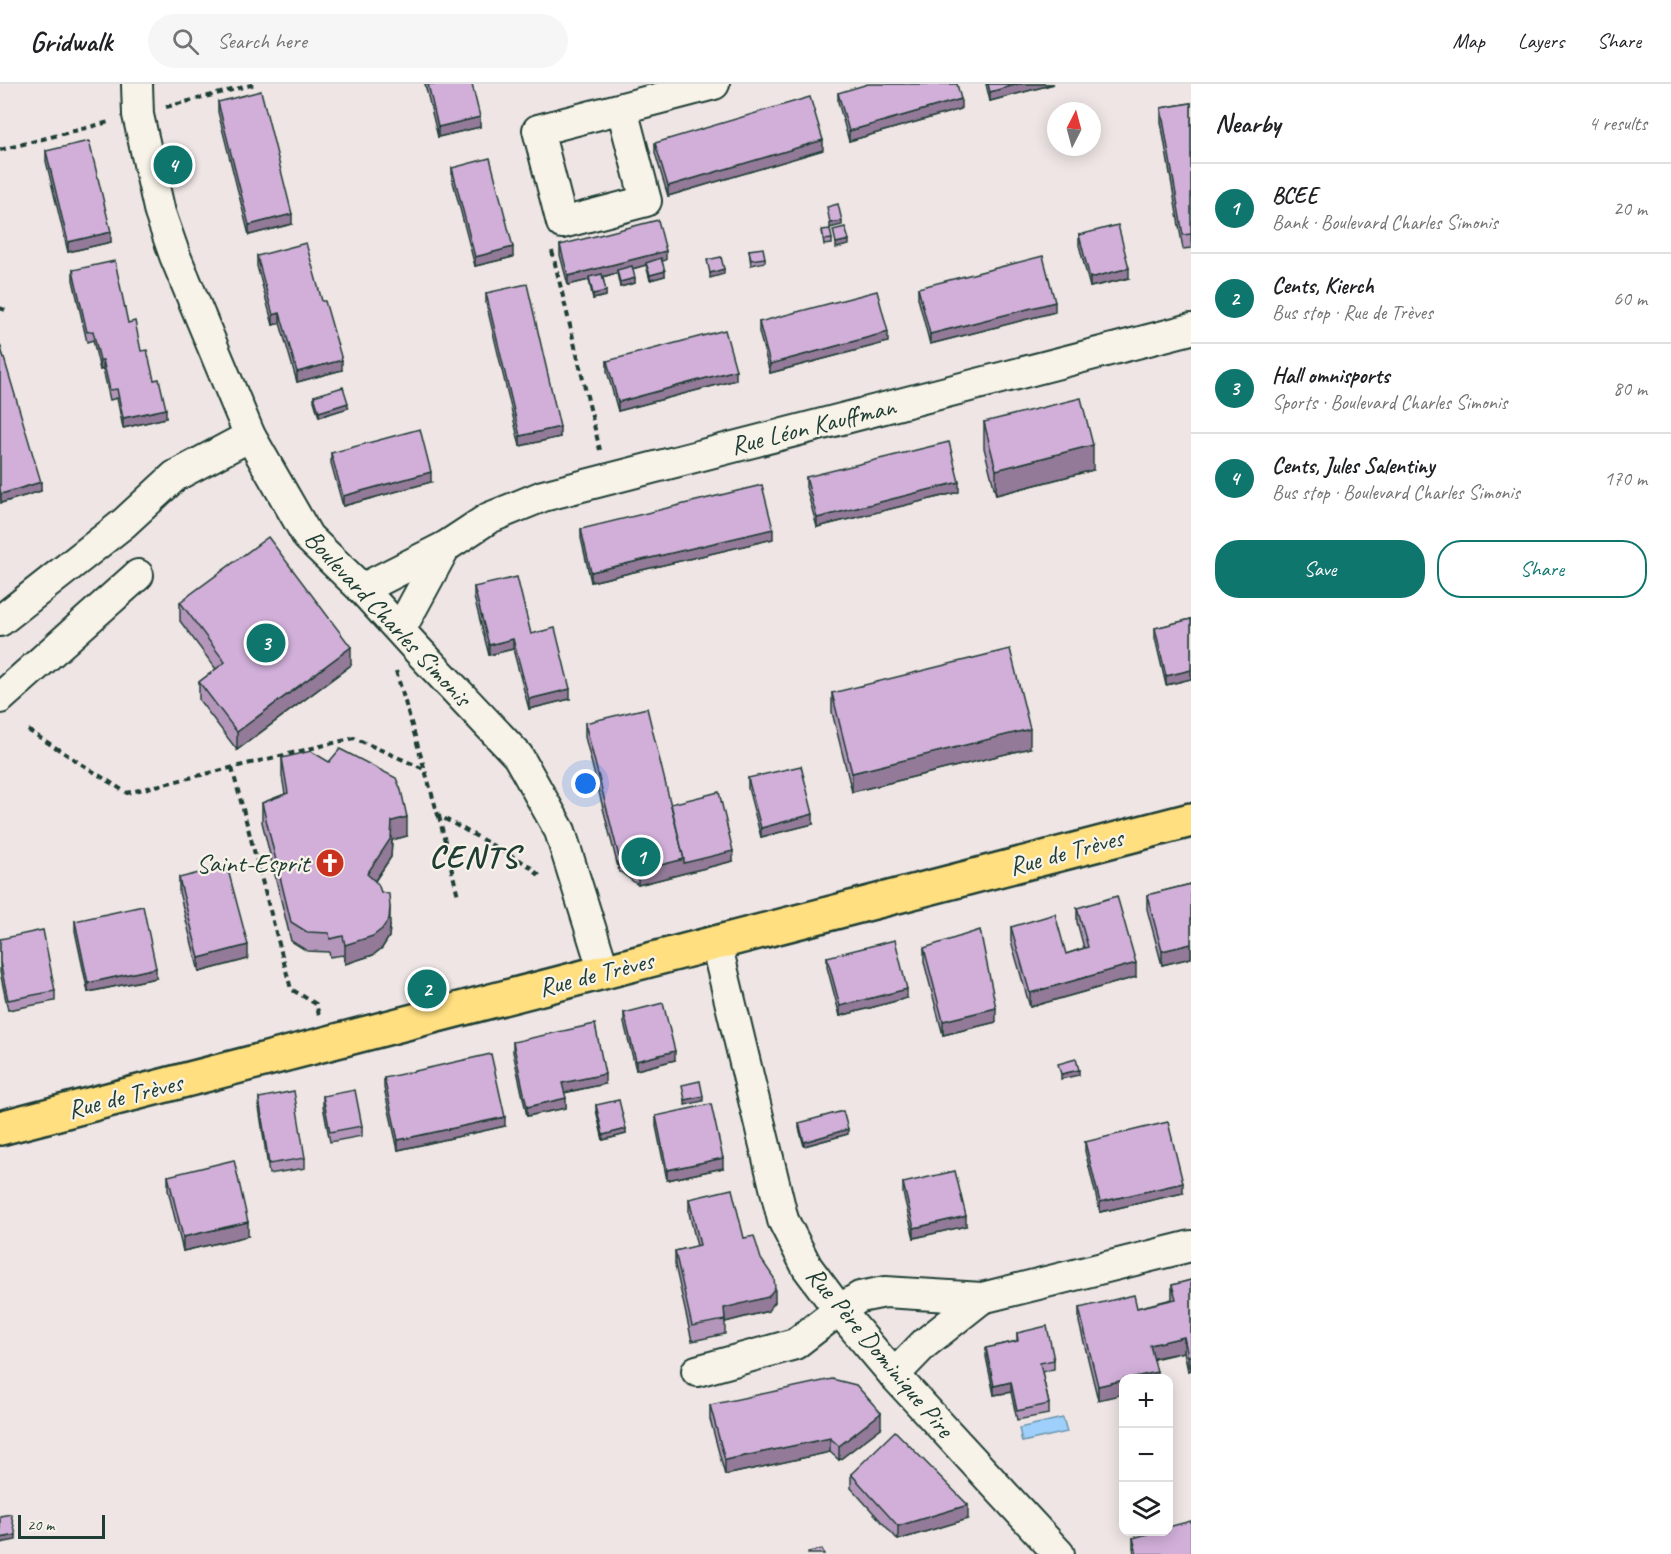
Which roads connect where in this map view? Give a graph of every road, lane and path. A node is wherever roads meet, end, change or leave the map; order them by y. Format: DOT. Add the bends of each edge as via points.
graph roads {
  1 [pos="137,84"];
  2 [pos="255,84"];
  3 [pos="714,84"];
  4 [pos="622,109"];
  5 [pos="138,115"];
  6 [pos="0,150"];
  7 [pos="562,223"];
  8 [pos="1191,329"];
  9 [pos="250,436"];
  10 [pos="607,479"];
  11 [pos="445,547"];
  12 [pos="138,575"];
  13 [pos="362,588"];
  14 [pos="0,621"];
  15 [pos="407,638"];
  16 [pos="0,698"];
  17 [pos="28,730"];
  18 [pos="232,768"];
  19 [pos="424,769"];
  20 [pos="438,815"];
  21 [pos="1191,820"];
  22 [pos="528,865"];
  23 [pos="458,896"];
  24 [pos="716,943"];
  25 [pos="604,972"];
  26 [pos="326,1044"];
  27 [pos="0,1128"];
  28 [pos="1191,1245"];
  29 [pos="982,1298"];
  30 [pos="840,1310"];
  31 [pos="697,1371"];
  32 [pos="894,1375"];
  33 [pos="1059,1554"];
  1 -- 5 [label="street, Boulevard Charles Simonis"];
  2 -- 5 [label="path"];
  3 -- 4 [label="street"];
  4 -- 7 [label="street" via="646,201"];
  4 -- 7 [label="street" via="538,130"];
  5 -- 6 [label="path"];
  5 -- 9 [label="street, Boulevard Charles Simonis" via="160,213 175,256"];
  7 -- 10 [label="path" via="551,245"];
  8 -- 10 [label="street, Rue Léon Kauffman"];
  9 -- 13 [label="street, Boulevard Charles Simonis" via="308,537"];
  9 -- 14 [label="street" via="176,476 123,524"];
  10 -- 11 [label="street, Rue Léon Kauffman" via="543,496 489,518"];
  11 -- 13 [label="street, Rue Léon Kauffman"];
  11 -- 15 [label="street, Rue Léon Kauffman"];
  12 -- 16 [label="street"];
  13 -- 15 [label="street, Boulevard Charles Simonis"];
  15 -- 19 [label="path" via="394,664"];
  15 -- 25 [label="street, Boulevard Charles Simonis" via="518,756 560,831"];
  17 -- 18 [label="path" via="127,793"];
  18 -- 19 [label="path" via="354,738"];
  18 -- 26 [label="path" via="291,990 316,1004"];
  19 -- 20 [label="path"];
  20 -- 22 [label="path"];
  20 -- 23 [label="path"];
  21 -- 24 [label="main road, Rue de Trèves"];
  24 -- 25 [label="main road, Rue de Trèves"];
  24 -- 30 [label="street, Rue Père Dominique Pire" via="783,1220 807,1268"];
  25 -- 26 [label="main road, Rue de Trèves"];
  26 -- 27 [label="main road, Rue de Trèves"];
  28 -- 29 [label="street"];
  29 -- 30 [label="street" via="885,1292 860,1297"];
  29 -- 32 [label="street" via="924,1344"];
  30 -- 31 [label="street" via="795,1344"];
  30 -- 32 [label="street, Rue Père Dominique Pire"];
  32 -- 33 [label="street, Rue Père Dominique Pire"];
}
